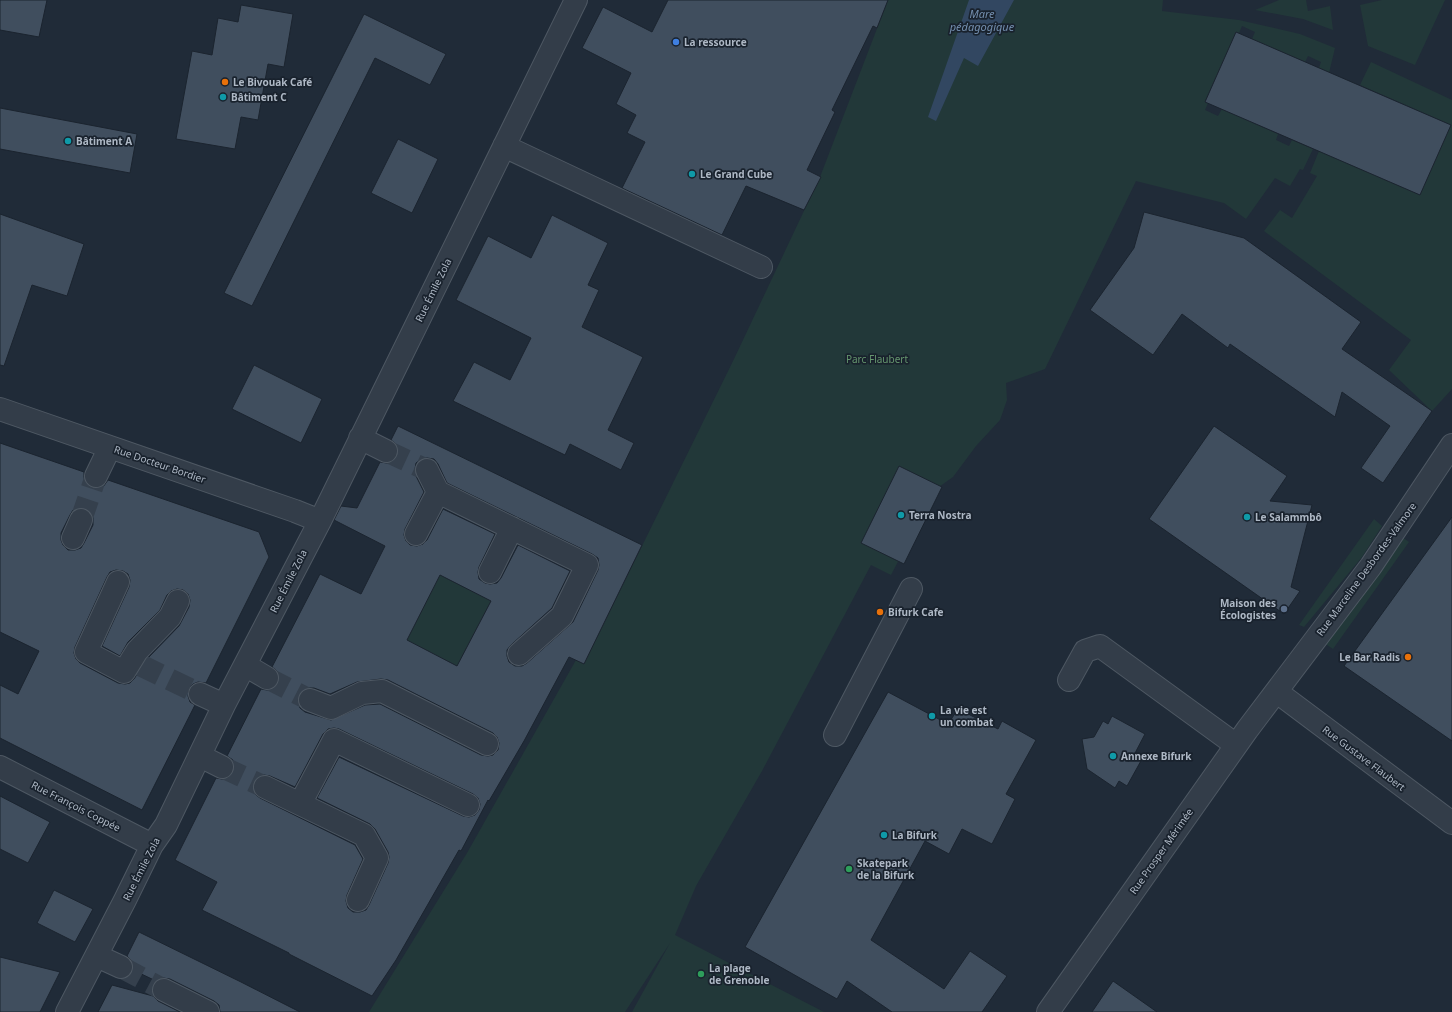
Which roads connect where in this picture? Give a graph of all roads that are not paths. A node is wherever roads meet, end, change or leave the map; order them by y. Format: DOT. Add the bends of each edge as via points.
graph roads {
  1 [pos="576,0"];
  2 [pos="504,146"];
  3 [pos="761,267"];
  4 [pos="0,409"];
  5 [pos="360,438"];
  6 [pos="1452,445"];
  7 [pos="110,447"];
  8 [pos="386,451"];
  9 [pos="427,470"];
  10 [pos="96,476"];
  11 [pos="438,492"];
  12 [pos="320,521"];
  13 [pos="512,528"];
  14 [pos="416,534"];
  15 [pos="490,572"];
  16 [pos="118,582"];
  17 [pos="911,589"];
  18 [pos="178,601"];
  19 [pos="519,654"];
  20 [pos="245,664"];
  21 [pos="267,678"];
  22 [pos="1070,680"];
  23 [pos="1277,692"];
  24 [pos="200,694"];
  25 [pos="310,700"];
  26 [pos="224,705"];
  27 [pos="835,735"];
  28 [pos="487,744"];
  29 [pos="1236,745"];
  30 [pos="200,756"];
  31 [pos="222,766"];
  32 [pos="0,767"];
  33 [pos="265,788"];
  34 [pos="300,804"];
  35 [pos="468,805"];
  36 [pos="1452,824"];
  37 [pos="152,845"];
  38 [pos="358,900"];
  39 [pos="97,956"];
  40 [pos="121,967"];
  41 [pos="164,990"];
  42 [pos="67,1012"];
  43 [pos="208,1012"];
  44 [pos="1048,1012"];
  1 -- 2 [label="street, Rue Émile Zola"];
  2 -- 3 [label="street"];
  2 -- 5 [label="street, Rue Émile Zola"];
  4 -- 7 [label="street, Rue Docteur Bordier"];
  5 -- 8 [label="street"];
  5 -- 12 [label="street, Rue Émile Zola"];
  6 -- 23 [label="street, Rue Marceline Desbordes-Valmore" via="1371,566"];
  7 -- 10 [label="street"];
  7 -- 12 [label="street, Rue Docteur Bordier"];
  9 -- 11 [label="street"];
  11 -- 13 [label="street"];
  11 -- 14 [label="street"];
  12 -- 20 [label="street, Rue Émile Zola"];
  13 -- 15 [label="street"];
  13 -- 19 [label="street" via="587,565 562,616"];
  16 -- 18 [label="street" via="86,652 124,672 136,663 137,651 170,617"];
  17 -- 27 [label="street"];
  20 -- 21 [label="street"];
  20 -- 26 [label="street, Rue Émile Zola"];
  22 -- 29 [label="street" via="1085,651 1100,646"];
  23 -- 29 [label="street, Rue Prosper Mérimée"];
  23 -- 36 [label="street, Rue Gustave Flaubert"];
  24 -- 26 [label="street"];
  25 -- 28 [label="street" via="331,708 362,693 382,691"];
  26 -- 30 [label="street, Rue Émile Zola"];
  29 -- 44 [label="street, Rue Prosper Mérimée"];
  30 -- 31 [label="street"];
  30 -- 37 [label="street, Rue Émile Zola" via="166,825"];
  32 -- 37 [label="street, Rue François Coppée"];
  33 -- 34 [label="street"];
  34 -- 35 [label="street" via="334,740"];
  34 -- 38 [label="street" via="364,835 377,858"];
  37 -- 39 [label="street, Rue Émile Zola"];
  39 -- 40 [label="street"];
  39 -- 42 [label="street, Rue Émile Zola"];
  41 -- 43 [label="street"];
}
